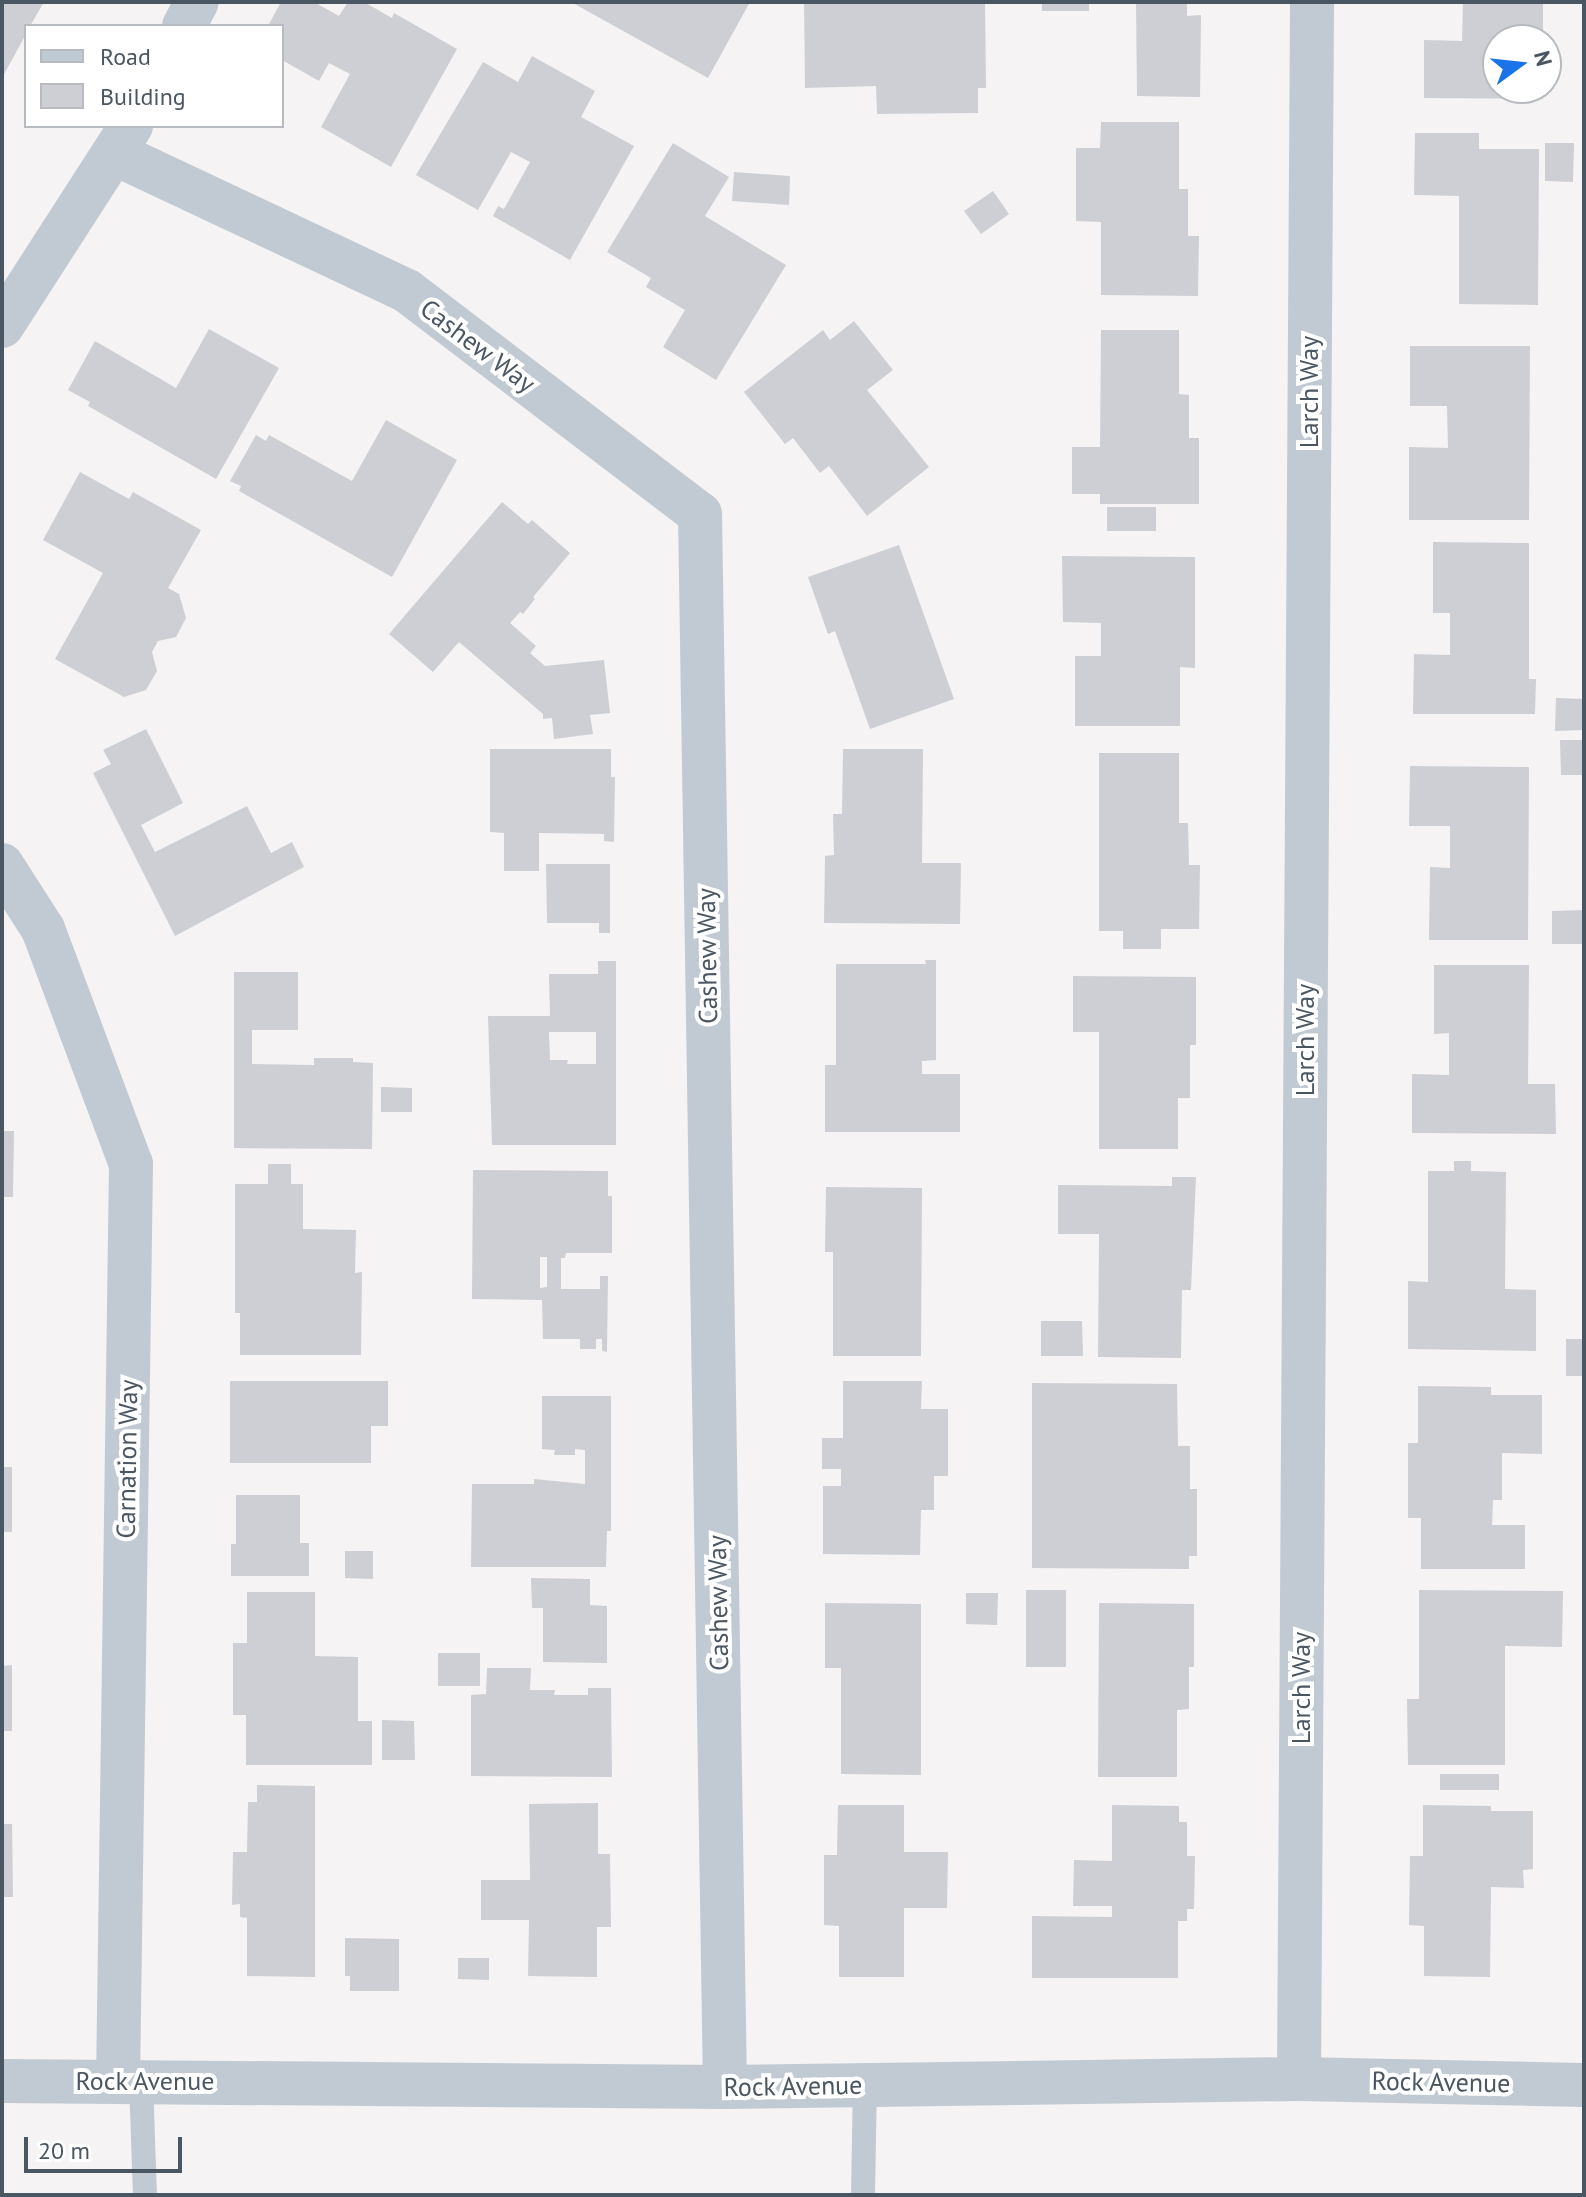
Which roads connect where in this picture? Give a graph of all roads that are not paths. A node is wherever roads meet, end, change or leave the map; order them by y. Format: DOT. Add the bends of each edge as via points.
graph roads {
  1 [pos="197,2"];
  2 [pos="1312,2"];
  3 [pos="185,24"];
  4 [pos="124,140"];
  5 [pos="2,326"];
  6 [pos="2,865"];
  7 [pos="1299,2079"];
  8 [pos="2,2081"];
  9 [pos="130,2081"];
  10 [pos="865,2085"];
  11 [pos="1584,2085"];
  12 [pos="725,2087"];
  13 [pos="145,2195"];
  14 [pos="863,2195"];
  1 -- 3 [label="street"];
  2 -- 7 [label="street, Larch Way"];
  4 -- 5 [label="street"];
  4 -- 12 [label="street, Cashew Way" via="407,291 700,514"];
  6 -- 9 [label="street, Carnation Way" via="43,929 131,1164"];
  7 -- 10 [label="street, Rock Avenue"];
  7 -- 11 [label="street, Rock Avenue"];
  8 -- 9 [label="street, Rock Avenue"];
  9 -- 12 [label="street, Rock Avenue"];
  9 -- 13 [label="lane"];
  10 -- 12 [label="street, Rock Avenue"];
  10 -- 14 [label="lane"];
}
